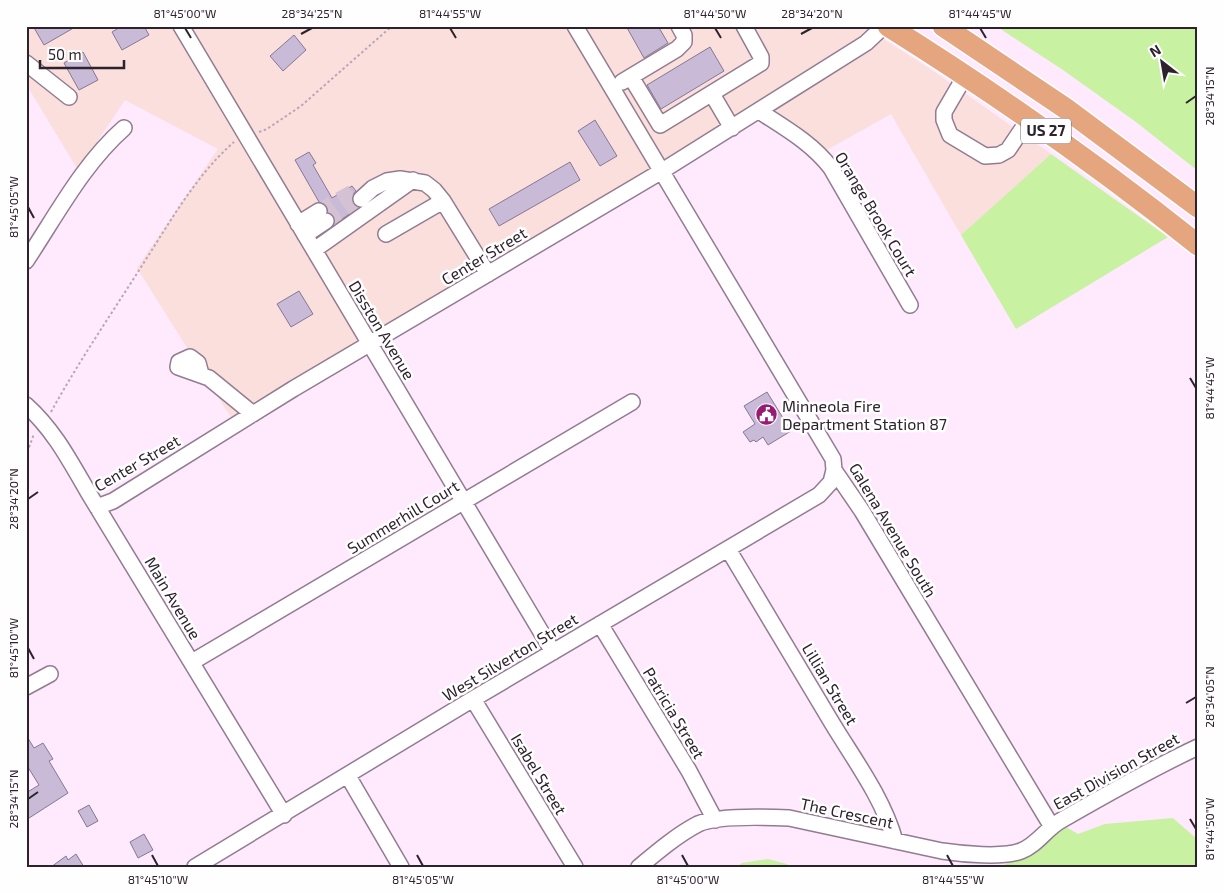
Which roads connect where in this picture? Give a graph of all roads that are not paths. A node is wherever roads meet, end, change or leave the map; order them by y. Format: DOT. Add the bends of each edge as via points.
graph roads {
  1 [pos="181,26"];
  2 [pos="575,26"];
  3 [pos="679,26"];
  4 [pos="744,26"];
  5 [pos="884,26"];
  6 [pos="888,26"];
  7 [pos="943,26"];
  8 [pos="26,63"];
  9 [pos="966,76"];
  10 [pos="631,77"];
  11 [pos="612,88"];
  12 [pos="712,94"];
  13 [pos="69,97"];
  14 [pos="759,111"];
  15 [pos="1029,119"];
  16 [pos="124,128"];
  17 [pos="732,128"];
  18 [pos="662,171"];
  19 [pos="413,180"];
  20 [pos="358,194"];
  21 [pos="443,201"];
  22 [pos="1198,207"];
  23 [pos="322,216"];
  24 [pos="301,229"];
  25 [pos="386,234"];
  26 [pos="1198,245"];
  27 [pos="314,250"];
  28 [pos="26,261"];
  29 [pos="488,274"];
  30 [pos="910,305"];
  31 [pos="370,344"];
  32 [pos="201,374"];
  33 [pos="632,402"];
  34 [pos="26,406"];
  35 [pos="253,414"];
  36 [pos="834,470"];
  37 [pos="465,501"];
  38 [pos="97,507"];
  39 [pos="728,548"];
  40 [pos="600,624"];
  41 [pos="553,652"];
  42 [pos="192,662"];
  43 [pos="50,674"];
  44 [pos="26,687"];
  45 [pos="473,699"];
  46 [pos="1198,746"];
  47 [pos="348,776"];
  48 [pos="284,814"];
  49 [pos="715,820"];
  50 [pos="1052,827"];
  51 [pos="895,841"];
  52 [pos="196,867"];
  53 [pos="401,867"];
  54 [pos="575,867"];
  55 [pos="638,867"];
  1 -- 24 [label="street, Disston Avenue"];
  2 -- 11 [label="street, Galena Avenue South"];
  3 -- 10 [label="street" via="684,42 678,49"];
  4 -- 12 [label="street" via="761,57 761,63"];
  5 -- 14 [label="street, Center Street" via="866,44"];
  6 -- 9 [label="highway, US 27"];
  7 -- 22 [label="highway, US 27" via="1065,108"];
  8 -- 13 [label="street"];
  9 -- 15 [label="highway, US 27"];
  9 -- 15 [label="street" via="944,112 950,135 985,156 999,155 1008,150"];
  10 -- 11 [label="street"];
  10 -- 12 [label="street" via="660,125"];
  11 -- 18 [label="street, Galena Avenue South"];
  12 -- 17 [label="street"];
  14 -- 17 [label="street, Center Street"];
  14 -- 30 [label="street, Orange Brook Court" via="821,154"];
  15 -- 26 [label="highway, US 27"];
  16 -- 28 [label="street" via="93,160"];
  17 -- 18 [label="street, Center Street"];
  18 -- 29 [label="street, Center Street"];
  18 -- 36 [label="street, Galena Avenue South" via="833,459"];
  19 -- 20 [label="street" via="387,181"];
  19 -- 21 [label="street" via="425,183"];
  19 -- 27 [label="street"];
  21 -- 25 [label="street"];
  21 -- 29 [label="street"];
  23 -- 24 [label="street"];
  24 -- 27 [label="street, Disston Avenue"];
  27 -- 31 [label="street, Disston Avenue"];
  29 -- 31 [label="street, Center Street"];
  31 -- 35 [label="street, Center Street"];
  31 -- 37 [label="street, Disston Avenue"];
  32 -- 35 [label="street"];
  33 -- 37 [label="street, Summerhill Court"];
  34 -- 38 [label="street, Main Avenue" via="52,431"];
  35 -- 38 [label="street, Center Street" via="113,501"];
  36 -- 39 [label="street, West Silverton Street" via="831,482 818,495"];
  36 -- 50 [label="street, Galena Avenue South" via="862,511"];
  37 -- 41 [label="street, Disston Avenue"];
  37 -- 42 [label="street, Summerhill Court"];
  38 -- 42 [label="street, Main Avenue"];
  39 -- 40 [label="street, West Silverton Street"];
  39 -- 51 [label="street, Lillian Street" via="873,788"];
  40 -- 41 [label="street, West Silverton Street"];
  40 -- 49 [label="street, Patricia Street"];
  41 -- 45 [label="street, West Silverton Street"];
  42 -- 48 [label="street, Main Avenue"];
  43 -- 44 [label="street"];
  45 -- 47 [label="street, West Silverton Street"];
  45 -- 54 [label="street, Isabel Street"];
  46 -- 50 [label="street, East Division Street"];
  47 -- 48 [label="street, West Silverton Street"];
  47 -- 53 [label="street"];
  48 -- 52 [label="street, West Silverton Street"];
  49 -- 51 [label="street, The Crescent" via="766,816 789,818"];
  49 -- 55 [label="street, The Crescent" via="697,825"];
  50 -- 51 [label="street, The Crescent" via="1034,844 1016,853 961,854"];
}
